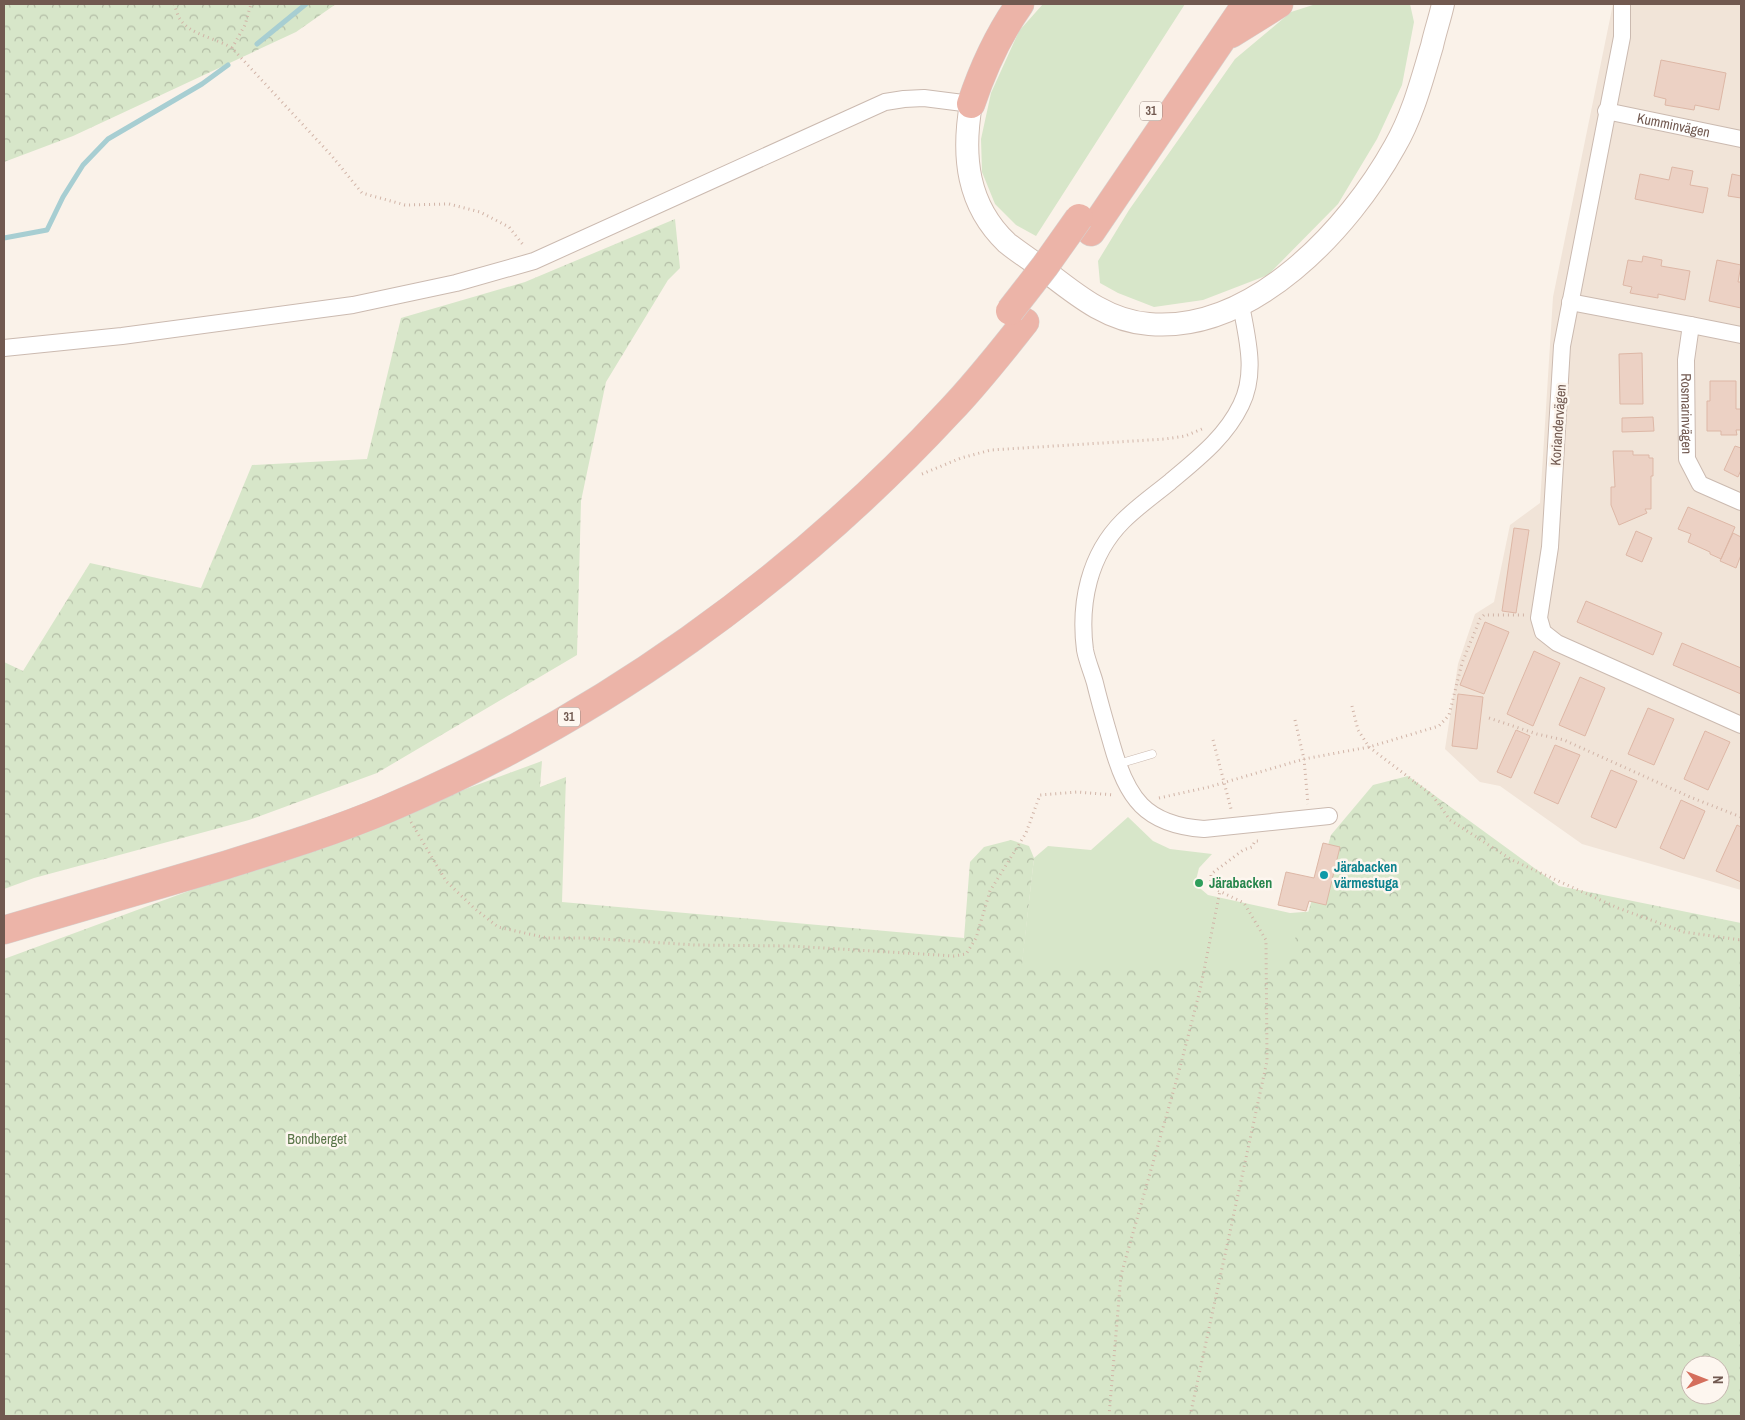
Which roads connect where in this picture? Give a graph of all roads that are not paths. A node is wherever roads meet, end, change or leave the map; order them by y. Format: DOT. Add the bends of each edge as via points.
graph roads {
  1 [pos="1020,4"];
  2 [pos="1224,4"];
  3 [pos="1246,4"];
  4 [pos="1279,4"];
  5 [pos="1443,4"];
  6 [pos="1622,4"];
  7 [pos="1222,40"];
  8 [pos="971,104"];
  9 [pos="1606,111"];
  10 [pos="1741,139"];
  11 [pos="1085,225"];
  12 [pos="1570,302"];
  13 [pos="1241,305"];
  14 [pos="1018,317"];
  15 [pos="1691,325"];
  16 [pos="1741,334"];
  17 [pos="4,348"];
  18 [pos="1741,502"];
  19 [pos="1741,725"];
  20 [pos="1152,754"];
  21 [pos="1118,764"];
  22 [pos="1329,816"];
  23 [pos="4,912"];
  24 [pos="4,930"];
  1 -- 8 [label="highway" via="996,42"];
  2 -- 11 [label="highway, 31"];
  3 -- 7 [label="highway, 31"];
  4 -- 7 [label="highway"];
  5 -- 13 [label="street" via="1412,108 1396,145 1371,185 1309,255 1280,280"];
  6 -- 9 [label="street, Koriandervägen" via="1622,37"];
  7 -- 11 [label="highway, 31"];
  8 -- 13 [label="street" via="967,126 967,165 972,188 990,224 1008,243 1090,305 1128,320 1162,325 1192,322"];
  8 -- 17 [label="street" via="924,98 885,102 534,261 456,283 353,305 122,336"];
  9 -- 10 [label="street, Kumminvägen"];
  9 -- 12 [label="street, Koriandervägen"];
  11 -- 14 [label="highway, 31, bridge" via="1045,266"];
  12 -- 15 [label="street"];
  12 -- 19 [label="street, Koriandervägen" via="1562,346 1550,547 1539,618 1543,632 1557,643"];
  13 -- 21 [label="street" via="1249,347 1249,384 1230,426 1211,447 1123,521 1105,544 1085,590 1086,652"];
  14 -- 23 [label="highway, 31" via="965,367 895,443 784,545 682,624 529,720 472,750 372,795 271,832"];
  14 -- 24 [label="highway, 31" via="952,409 875,487 778,573 682,645 556,724 488,762 351,823 277,849"];
  15 -- 16 [label="street"];
  15 -- 18 [label="street, Rosmarinvägen" via="1686,360 1688,459 1700,484"];
  20 -- 21 [label="lane"];
  21 -- 22 [label="street" via="1136,800 1152,814 1183,828 1204,829"];
}
